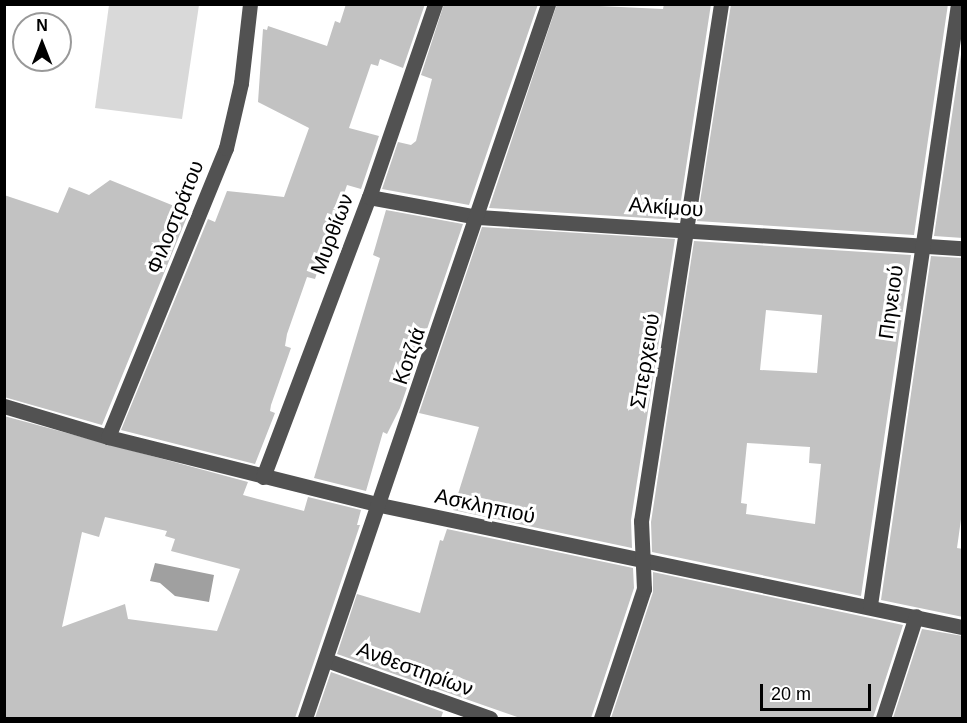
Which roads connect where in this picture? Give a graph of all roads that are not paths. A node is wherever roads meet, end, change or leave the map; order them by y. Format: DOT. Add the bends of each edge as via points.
graph roads {
  1 [pos="250,4"];
  2 [pos="435,4"];
  3 [pos="548,4"];
  4 [pos="721,4"];
  5 [pos="958,4"];
  6 [pos="956,61"];
  7 [pos="369,197"];
  8 [pos="478,217"];
  9 [pos="686,230"];
  10 [pos="921,244"];
  11 [pos="963,248"];
  12 [pos="5,407"];
  13 [pos="108,437"];
  14 [pos="263,477"];
  15 [pos="381,506"];
  16 [pos="645,561"];
  17 [pos="870,605"];
  18 [pos="916,616"];
  19 [pos="963,627"];
  20 [pos="326,660"];
  21 [pos="305,718"];
  22 [pos="490,718"];
  23 [pos="601,718"];
  24 [pos="883,718"];
  1 -- 13 [label="street, Φιλοστράτου" via="241,83 226,147"];
  2 -- 7 [label="street, Μυρθίων"];
  3 -- 8 [label="street, Κοτζιά"];
  4 -- 9 [label="street, Σπερχειού"];
  5 -- 6 [label="street, Πηνειού"];
  6 -- 10 [label="street, Πηνειού"];
  7 -- 8 [label="street, Αλκίμου"];
  7 -- 14 [label="street, Μυρθίων"];
  8 -- 9 [label="street, Αλκίμου"];
  8 -- 15 [label="street, Κοτζιά"];
  9 -- 10 [label="street, Αλκίμου"];
  9 -- 16 [label="street, Σπερχειού" via="641,521"];
  10 -- 11 [label="street, Αλκίμου"];
  10 -- 17 [label="street, Πηνειού"];
  12 -- 13 [label="street, Ασκληπιού"];
  13 -- 14 [label="street, Ασκληπιού"];
  14 -- 15 [label="street, Ασκληπιού"];
  15 -- 16 [label="street, Ασκληπιού"];
  15 -- 20 [label="street, Κοτζιά"];
  16 -- 17 [label="street, Ασκληπιού"];
  16 -- 23 [label="street, Σπερχειού" via="644,590"];
  17 -- 18 [label="street, Ασκληπιού"];
  18 -- 19 [label="street, Ασκληπιού"];
  18 -- 24 [label="street"];
  20 -- 21 [label="street, Κοτζιά"];
  20 -- 22 [label="street, Ανθεστηρίων"];
}
